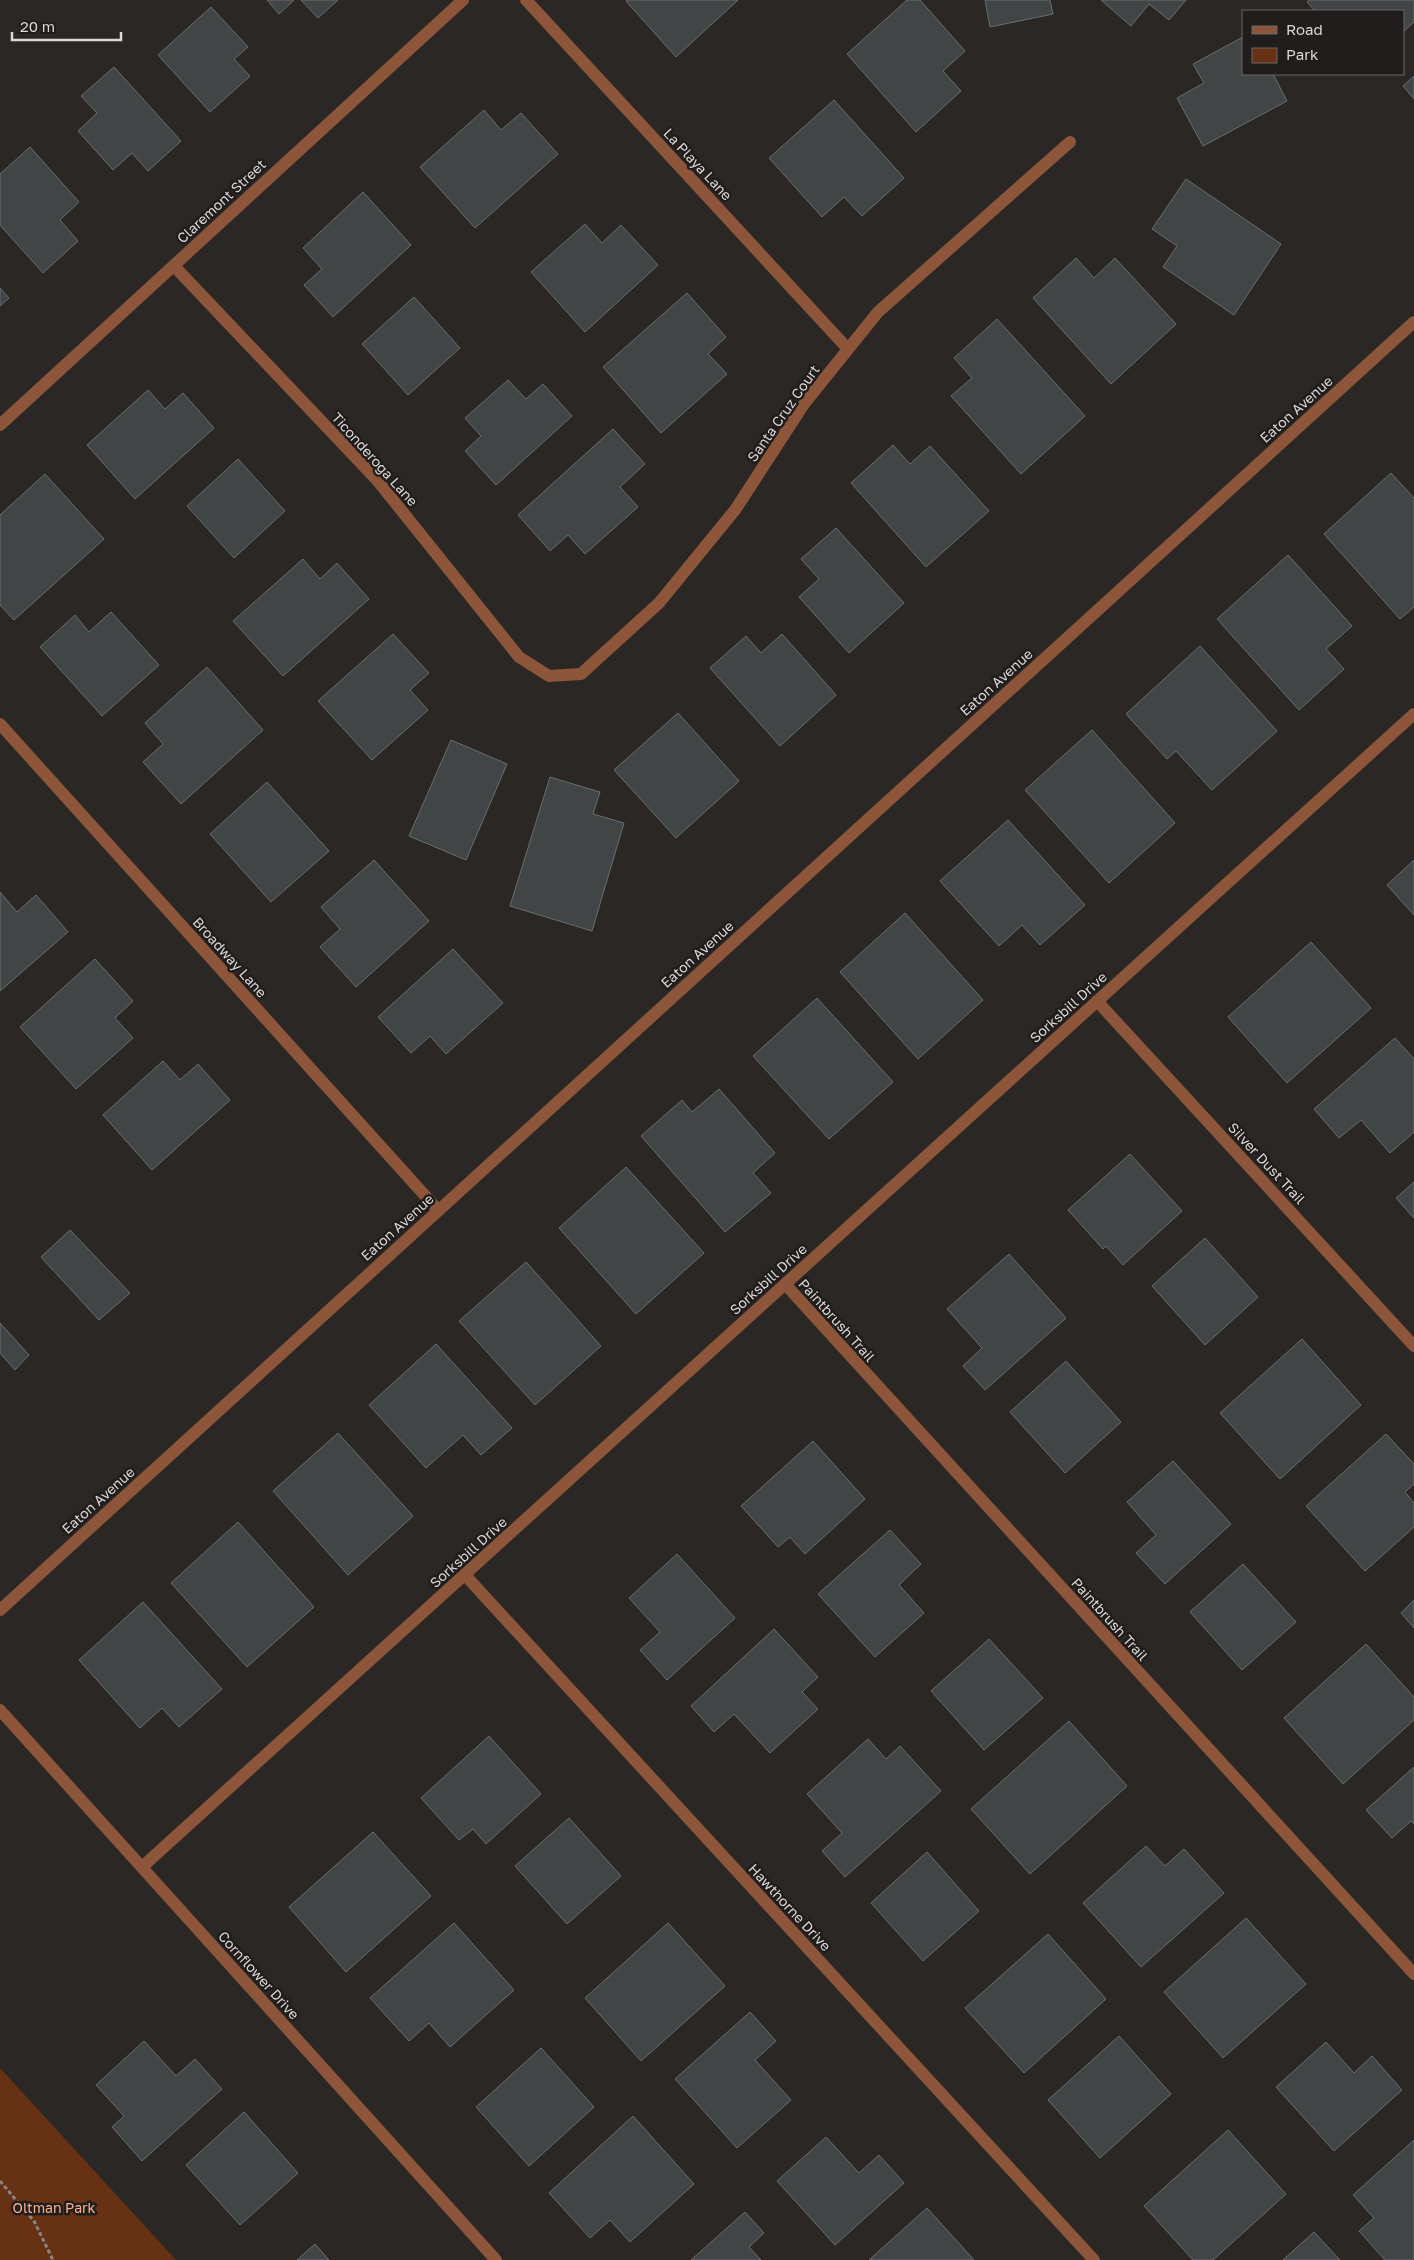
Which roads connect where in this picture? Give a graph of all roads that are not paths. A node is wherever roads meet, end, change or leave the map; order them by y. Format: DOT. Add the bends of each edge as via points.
graph roads {
  1 [pos="463,0"];
  2 [pos="526,0"];
  3 [pos="1070,142"];
  4 [pos="174,266"];
  5 [pos="1414,322"];
  6 [pos="848,349"];
  7 [pos="0,425"];
  8 [pos="549,676"];
  9 [pos="1414,714"];
  10 [pos="0,724"];
  11 [pos="1097,1002"];
  12 [pos="438,1210"];
  13 [pos="785,1284"];
  14 [pos="1414,1346"];
  15 [pos="465,1575"];
  16 [pos="0,1610"];
  17 [pos="0,1710"];
  18 [pos="142,1867"];
  19 [pos="1414,1974"];
  20 [pos="496,2260"];
  21 [pos="1094,2260"];
  1 -- 4 [label="street, Claremont Street"];
  2 -- 6 [label="street, La Playa Lane"];
  3 -- 6 [label="street, Santa Cruz Court" via="878,312"];
  4 -- 7 [label="street, Claremont Street"];
  4 -- 8 [label="street, Ticonderoga Lane" via="378,480 519,657"];
  5 -- 12 [label="street, Eaton Avenue"];
  6 -- 8 [label="street, Santa Cruz Court" via="804,404 735,510 659,603 581,674"];
  9 -- 11 [label="street, Sorksbill Drive"];
  10 -- 12 [label="street, Broadway Lane"];
  11 -- 13 [label="street, Sorksbill Drive"];
  11 -- 14 [label="street, Silver Dust Trail"];
  12 -- 16 [label="street, Eaton Avenue"];
  13 -- 15 [label="street, Sorksbill Drive"];
  13 -- 19 [label="street, Paintbrush Trail"];
  15 -- 18 [label="street, Sorksbill Drive"];
  15 -- 21 [label="street, Hawthorne Drive"];
  17 -- 18 [label="street, Cornflower Drive"];
  18 -- 20 [label="street, Cornflower Drive"];
}
